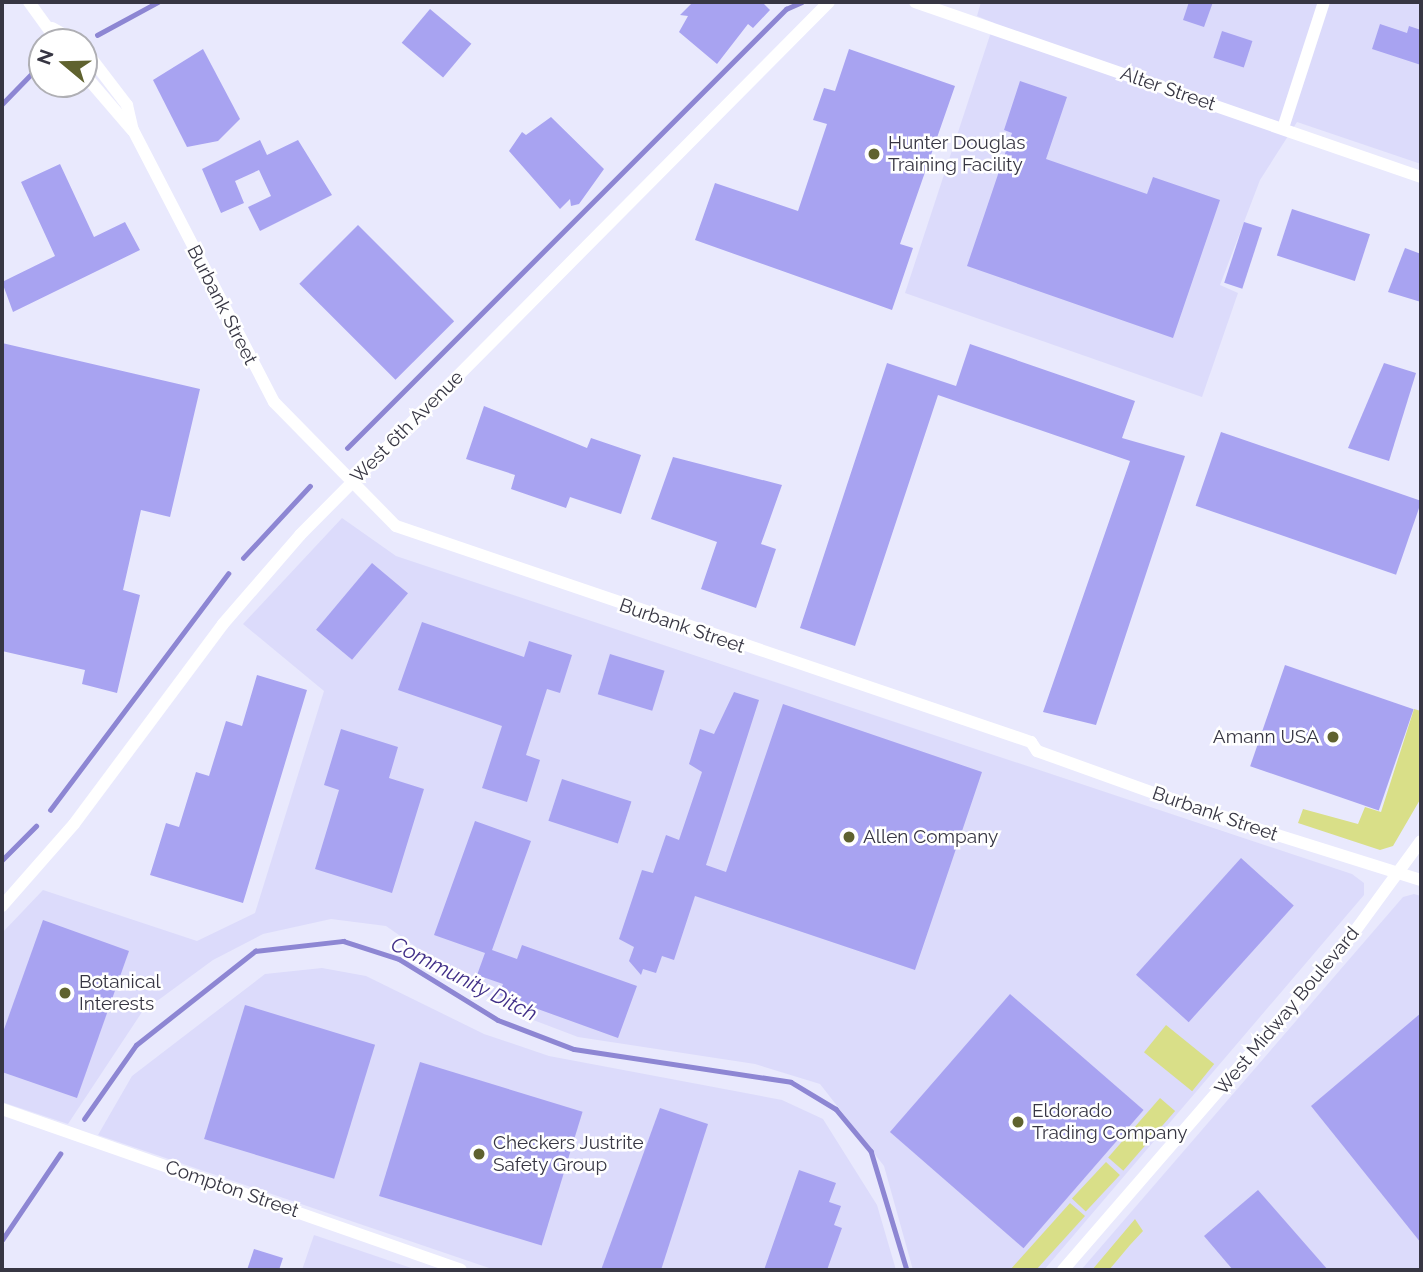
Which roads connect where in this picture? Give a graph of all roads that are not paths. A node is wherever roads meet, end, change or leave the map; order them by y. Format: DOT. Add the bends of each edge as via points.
graph roads {
  1 [pos="29,2"];
  2 [pos="829,2"];
  3 [pos="915,2"];
  4 [pos="1324,2"];
  5 [pos="51,28"];
  6 [pos="98,67"];
  7 [pos="98,90"];
  8 [pos="1283,128"];
  9 [pos="133,130"];
  10 [pos="1421,177"];
  11 [pos="350,484"];
  12 [pos="1421,841"];
  13 [pos="1399,873"];
  14 [pos="1421,880"];
  15 [pos="2,906"];
  16 [pos="2,1109"];
  17 [pos="461,1270"];
  18 [pos="1063,1270"];
  1 -- 5 [label="street"];
  2 -- 11 [label="street, West 6th Avenue"];
  3 -- 8 [label="street, Alter Street"];
  4 -- 8 [label="street"];
  6 -- 9 [label="street, Burbank Street" via="127,105"];
  7 -- 9 [label="street, Burbank Street"];
  8 -- 10 [label="street, Alter Street"];
  9 -- 11 [label="street, Burbank Street" via="261,382"];
  11 -- 13 [label="street, Burbank Street" via="387,519 425,540 1031,743 1037,751 1226,819"];
  11 -- 15 [label="street, West 6th Avenue" via="250,590 139,742"];
  12 -- 13 [label="street, West Midway Boulevard"];
  13 -- 14 [label="street, Burbank Street"];
  13 -- 18 [label="street, West Midway Boulevard"];
  16 -- 17 [label="street, Compton Street"];
}
